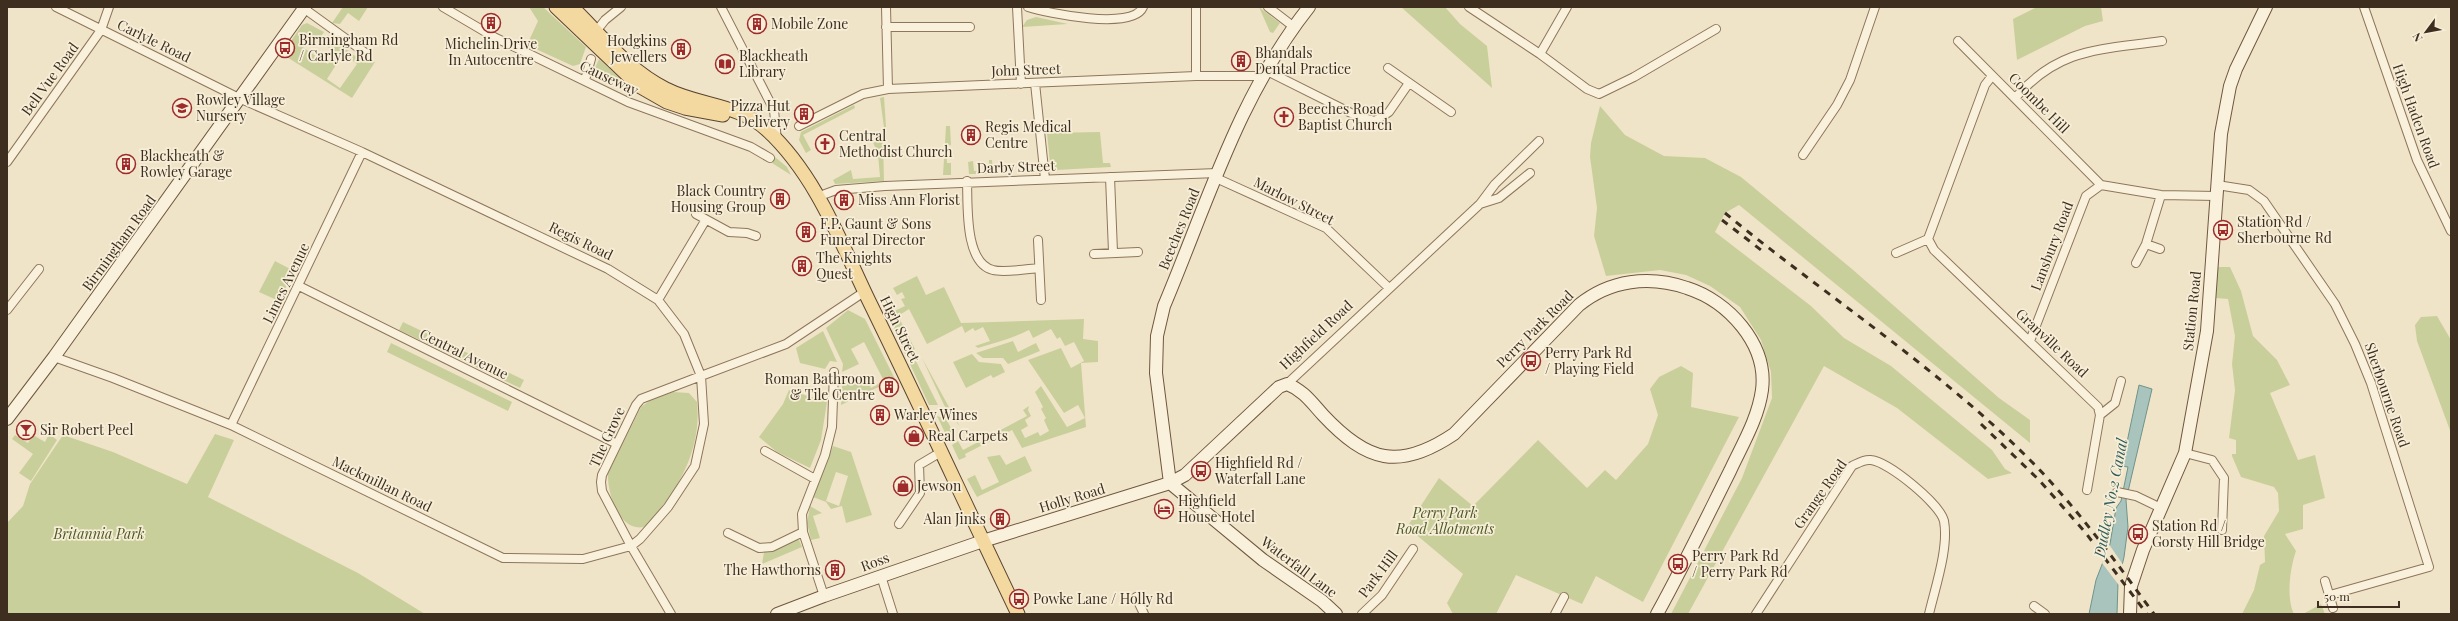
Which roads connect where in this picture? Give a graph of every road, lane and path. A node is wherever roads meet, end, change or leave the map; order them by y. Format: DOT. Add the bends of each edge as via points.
graph roads {
  1 [pos="56,7"];
  2 [pos="109,7"];
  3 [pos="304,7"];
  4 [pos="443,7"];
  5 [pos="556,7"];
  6 [pos="572,7"];
  7 [pos="621,7"];
  8 [pos="721,7"];
  9 [pos="886,7"];
  10 [pos="1017,7"];
  11 [pos="1028,7"];
  12 [pos="1143,7"];
  13 [pos="1196,7"];
  14 [pos="1268,7"];
  15 [pos="1309,7"];
  16 [pos="1469,7"];
  17 [pos="1567,7"];
  18 [pos="1875,7"];
  19 [pos="2266,7"];
  20 [pos="2364,7"];
  21 [pos="886,26"];
  22 [pos="970,27"];
  23 [pos="1294,28"];
  24 [pos="1716,29"];
  25 [pos="101,30"];
  26 [pos="595,30"];
  27 [pos="1958,41"];
  28 [pos="2162,41"];
  29 [pos="367,54"];
  30 [pos="1540,54"];
  31 [pos="592,59"];
  32 [pos="1388,68"];
  33 [pos="624,74"];
  34 [pos="1265,74"];
  35 [pos="1196,76"];
  36 [pos="1992,76"];
  37 [pos="585,80"];
  38 [pos="1409,82"];
  39 [pos="1035,83"];
  40 [pos="1021,84"];
  41 [pos="888,89"];
  42 [pos="2016,97"];
  43 [pos="241,99"];
  44 [pos="1451,112"];
  45 [pos="799,126"];
  46 [pos="1538,141"];
  47 [pos="776,142"];
  48 [pos="362,152"];
  49 [pos="1803,155"];
  50 [pos="770,158"];
  51 [pos="7,162"];
  52 [pos="1530,173"];
  53 [pos="1217,176"];
  54 [pos="1110,177"];
  55 [pos="1044,179"];
  56 [pos="967,181"];
  57 [pos="2101,185"];
  58 [pos="2216,190"];
  59 [pos="2160,195"];
  60 [pos="817,197"];
  61 [pos="1480,204"];
  62 [pos="696,214"];
  63 [pos="706,221"];
  64 [pos="2451,232"];
  65 [pos="756,236"];
  66 [pos="1928,239"];
  67 [pos="1038,240"];
  68 [pos="2146,244"];
  69 [pos="2160,248"];
  70 [pos="1114,252"];
  71 [pos="1138,252"];
  72 [pos="1896,253"];
  73 [pos="1094,254"];
  74 [pos="2136,263"];
  75 [pos="1039,268"];
  76 [pos="39,269"];
  77 [pos="299,286"];
  78 [pos="1389,288"];
  79 [pos="864,292"];
  80 [pos="658,300"];
  81 [pos="1041,300"];
  82 [pos="7,310"];
  83 [pos="2030,341"];
  84 [pos="54,357"];
  85 [pos="834,372"];
  86 [pos="701,376"];
  87 [pos="2121,381"];
  88 [pos="1287,384"];
  89 [pos="2100,415"];
  90 [pos="7,419"];
  91 [pos="231,425"];
  92 [pos="617,444"];
  93 [pos="765,451"];
  94 [pos="941,452"];
  95 [pos="2186,452"];
  96 [pos="815,479"];
  97 [pos="1170,483"];
  98 [pos="2087,490"];
  99 [pos="2117,492"];
  100 [pos="2161,508"];
  101 [pos="899,524"];
  102 [pos="2222,530"];
  103 [pos="803,532"];
  104 [pos="728,533"];
  105 [pos="983,541"];
  106 [pos="631,546"];
  107 [pos="1413,549"];
  108 [pos="881,576"];
  109 [pos="2325,581"];
  110 [pos="2330,595"];
  111 [pos="824,596"];
  112 [pos="1564,597"];
  113 [pos="1136,598"];
  114 [pos="2034,606"];
  115 [pos="2333,608"];
  116 [pos="801,610"];
  117 [pos="671,614"];
  118 [pos="777,614"];
  119 [pos="892,614"];
  120 [pos="1018,614"];
  121 [pos="1144,614"];
  122 [pos="1336,614"];
  123 [pos="1362,614"];
  124 [pos="1555,614"];
  125 [pos="1657,614"];
  126 [pos="1756,614"];
  127 [pos="1929,614"];
  128 [pos="2045,614"];
  129 [pos="2130,614"];
  1 -- 25 [label="street, Carlyle Road"];
  2 -- 25 [label="street, Bell Vue Road"];
  3 -- 29 [label="street, Birmingham Road"];
  3 -- 43 [label="street, Birmingham Road"];
  4 -- 37 [label="street, Causeway" via="494,37"];
  5 -- 33 [label="main road"];
  6 -- 26 [label="main road"];
  7 -- 26 [label="street"];
  8 -- 47 [label="street" via="774,110 778,133"];
  9 -- 21 [label="street"];
  10 -- 40 [label="street"];
  11 -- 12 [label="street" via="1059,15 1113,18 1135,15"];
  13 -- 35 [label="street"];
  14 -- 23 [label="street"];
  15 -- 23 [label="street, Beeches Road"];
  16 -- 30 [label="street"];
  17 -- 30 [label="street"];
  18 -- 49 [label="street" via="1850,80 1837,105"];
  19 -- 58 [label="street, Station Road" via="2243,52 2230,86 2221,134"];
  20 -- 64 [label="street, High Haden Road" via="2417,160"];
  21 -- 22 [label="street"];
  21 -- 41 [label="street"];
  23 -- 34 [label="street, Beeches Road"];
  24 -- 30 [label="street" via="1634,77 1599,94 1588,89"];
  25 -- 43 [label="street, Carlyle Road"];
  25 -- 51 [label="street, Bell Vue Road"];
  26 -- 33 [label="street" via="593,36 624,67"];
  26 -- 47 [label="main road" via="633,66 656,83 689,98 734,109 768,130"];
  27 -- 36 [label="street, Coombe Hill"];
  28 -- 42 [label="street" via="2085,52 2061,61 2043,70"];
  31 -- 37 [label="street"];
  32 -- 38 [label="street"];
  33 -- 47 [label="main road" via="667,102 698,112 720,113 742,122"];
  34 -- 35 [label="street, John Street"];
  34 -- 38 [label="street" via="1357,116 1375,121 1389,112"];
  34 -- 53 [label="street, Beeches Road" via="1238,122"];
  35 -- 39 [label="street, John Street"];
  36 -- 42 [label="street, Coombe Hill"];
  36 -- 66 [label="street" via="1985,85"];
  37 -- 50 [label="street, Causeway" via="628,102 751,147"];
  38 -- 44 [label="street"];
  39 -- 40 [label="street, John Street"];
  39 -- 55 [label="street"];
  40 -- 41 [label="street, John Street"];
  41 -- 45 [label="street, John Street" via="863,94"];
  42 -- 57 [label="street, Coombe Hill"];
  43 -- 48 [label="street, Regis Road"];
  43 -- 84 [label="street, Birmingham Road"];
  46 -- 61 [label="street" via="1495,184"];
  47 -- 60 [label="main road, High Street" via="797,163"];
  48 -- 77 [label="street, Limes Avenue"];
  48 -- 80 [label="street, Regis Road" via="608,269"];
  52 -- 61 [label="street" via="1499,198"];
  53 -- 54 [label="street, Darby Street"];
  53 -- 78 [label="street, Marlow Street" via="1326,228"];
  53 -- 97 [label="street, Beeches Road" via="1164,306 1157,336 1156,373"];
  54 -- 55 [label="street, Darby Street"];
  54 -- 70 [label="street"];
  55 -- 56 [label="street, Darby Street"];
  56 -- 60 [label="street, Darby Street" via="836,190"];
  56 -- 75 [label="street" via="969,234 982,262 994,271"];
  57 -- 59 [label="street"];
  57 -- 83 [label="street, Lansbury Road" via="2086,196"];
  58 -- 59 [label="street"];
  58 -- 95 [label="street, Station Road" via="2206,331"];
  58 -- 110 [label="street, Sherbourne Road" via="2249,190 2264,201 2335,304 2371,383 2429,567"];
  59 -- 68 [label="street"];
  60 -- 79 [label="main road, High Street"];
  61 -- 78 [label="street, Highfield Road"];
  62 -- 63 [label="street"];
  63 -- 65 [label="street" via="729,232"];
  63 -- 80 [label="street"];
  66 -- 72 [label="street"];
  66 -- 83 [label="street, Granville Road" via="1934,250"];
  67 -- 75 [label="street"];
  68 -- 69 [label="street"];
  68 -- 74 [label="street"];
  70 -- 71 [label="street"];
  70 -- 73 [label="street"];
  75 -- 81 [label="street"];
  76 -- 82 [label="street"];
  77 -- 91 [label="street, Limes Avenue"];
  77 -- 92 [label="street, Central Avenue"];
  78 -- 88 [label="street, Highfield Road"];
  79 -- 86 [label="street" via="786,344"];
  79 -- 94 [label="main road, High Street"];
  80 -- 86 [label="street, Regis Road" via="684,334"];
  83 -- 89 [label="street, Granville Road" via="2091,397 2098,406"];
  84 -- 90 [label="street, Birmingham Road"];
  84 -- 91 [label="street, Mackmillan Road"];
  85 -- 96 [label="street" via="832,427 825,456"];
  86 -- 92 [label="street, The Grove" via="641,399"];
  86 -- 106 [label="street, Regis Road" via="704,424 695,466 668,507"];
  87 -- 89 [label="street" via="2116,403"];
  88 -- 97 [label="street, Highfield Road" via="1280,387 1185,475"];
  88 -- 125 [label="street, Perry Park Road" via="1298,388 1344,437 1368,452 1399,458 1414,456 1431,449 1454,434 1570,312 1596,293 1621,284 1650,280 1688,288 1720,304 1737,320 1748,336 1760,366 1762,389 1757,414 1710,513"];
  89 -- 98 [label="street"];
  91 -- 106 [label="street, Mackmillan Road" via="503,558 583,559"];
  92 -- 106 [label="street, The Grove" via="602,475 602,491"];
  93 -- 96 [label="street"];
  94 -- 101 [label="street" via="919,464 920,493"];
  94 -- 105 [label="main road, High Street"];
  95 -- 100 [label="street, Station Road"];
  95 -- 102 [label="street" via="2212,460 2224,478"];
  96 -- 103 [label="street" via="802,514"];
  97 -- 105 [label="street, Holly Road"];
  97 -- 122 [label="street, Waterfall Lane" via="1263,560 1322,601"];
  99 -- 100 [label="street" via="2136,496"];
  100 -- 129 [label="street, Station Road" via="2131,586"];
  103 -- 104 [label="street" via="772,547 759,548"];
  103 -- 111 [label="street"];
  105 -- 108 [label="street, Ross"];
  105 -- 120 [label="main road, High Street"];
  106 -- 117 [label="street"];
  107 -- 123 [label="street, Park Hill" via="1382,595"];
  108 -- 111 [label="street, Ross"];
  108 -- 119 [label="street"];
  109 -- 110 [label="street"];
  110 -- 115 [label="street"];
  111 -- 116 [label="street, Ross"];
  112 -- 124 [label="street"];
  113 -- 121 [label="street"];
  114 -- 128 [label="street"];
  116 -- 118 [label="street, Ross"];
  126 -- 127 [label="street, Grange Road" via="1852,466 1860,461 1870,460 1884,464 1935,504 1944,520 1945,534"];
}
